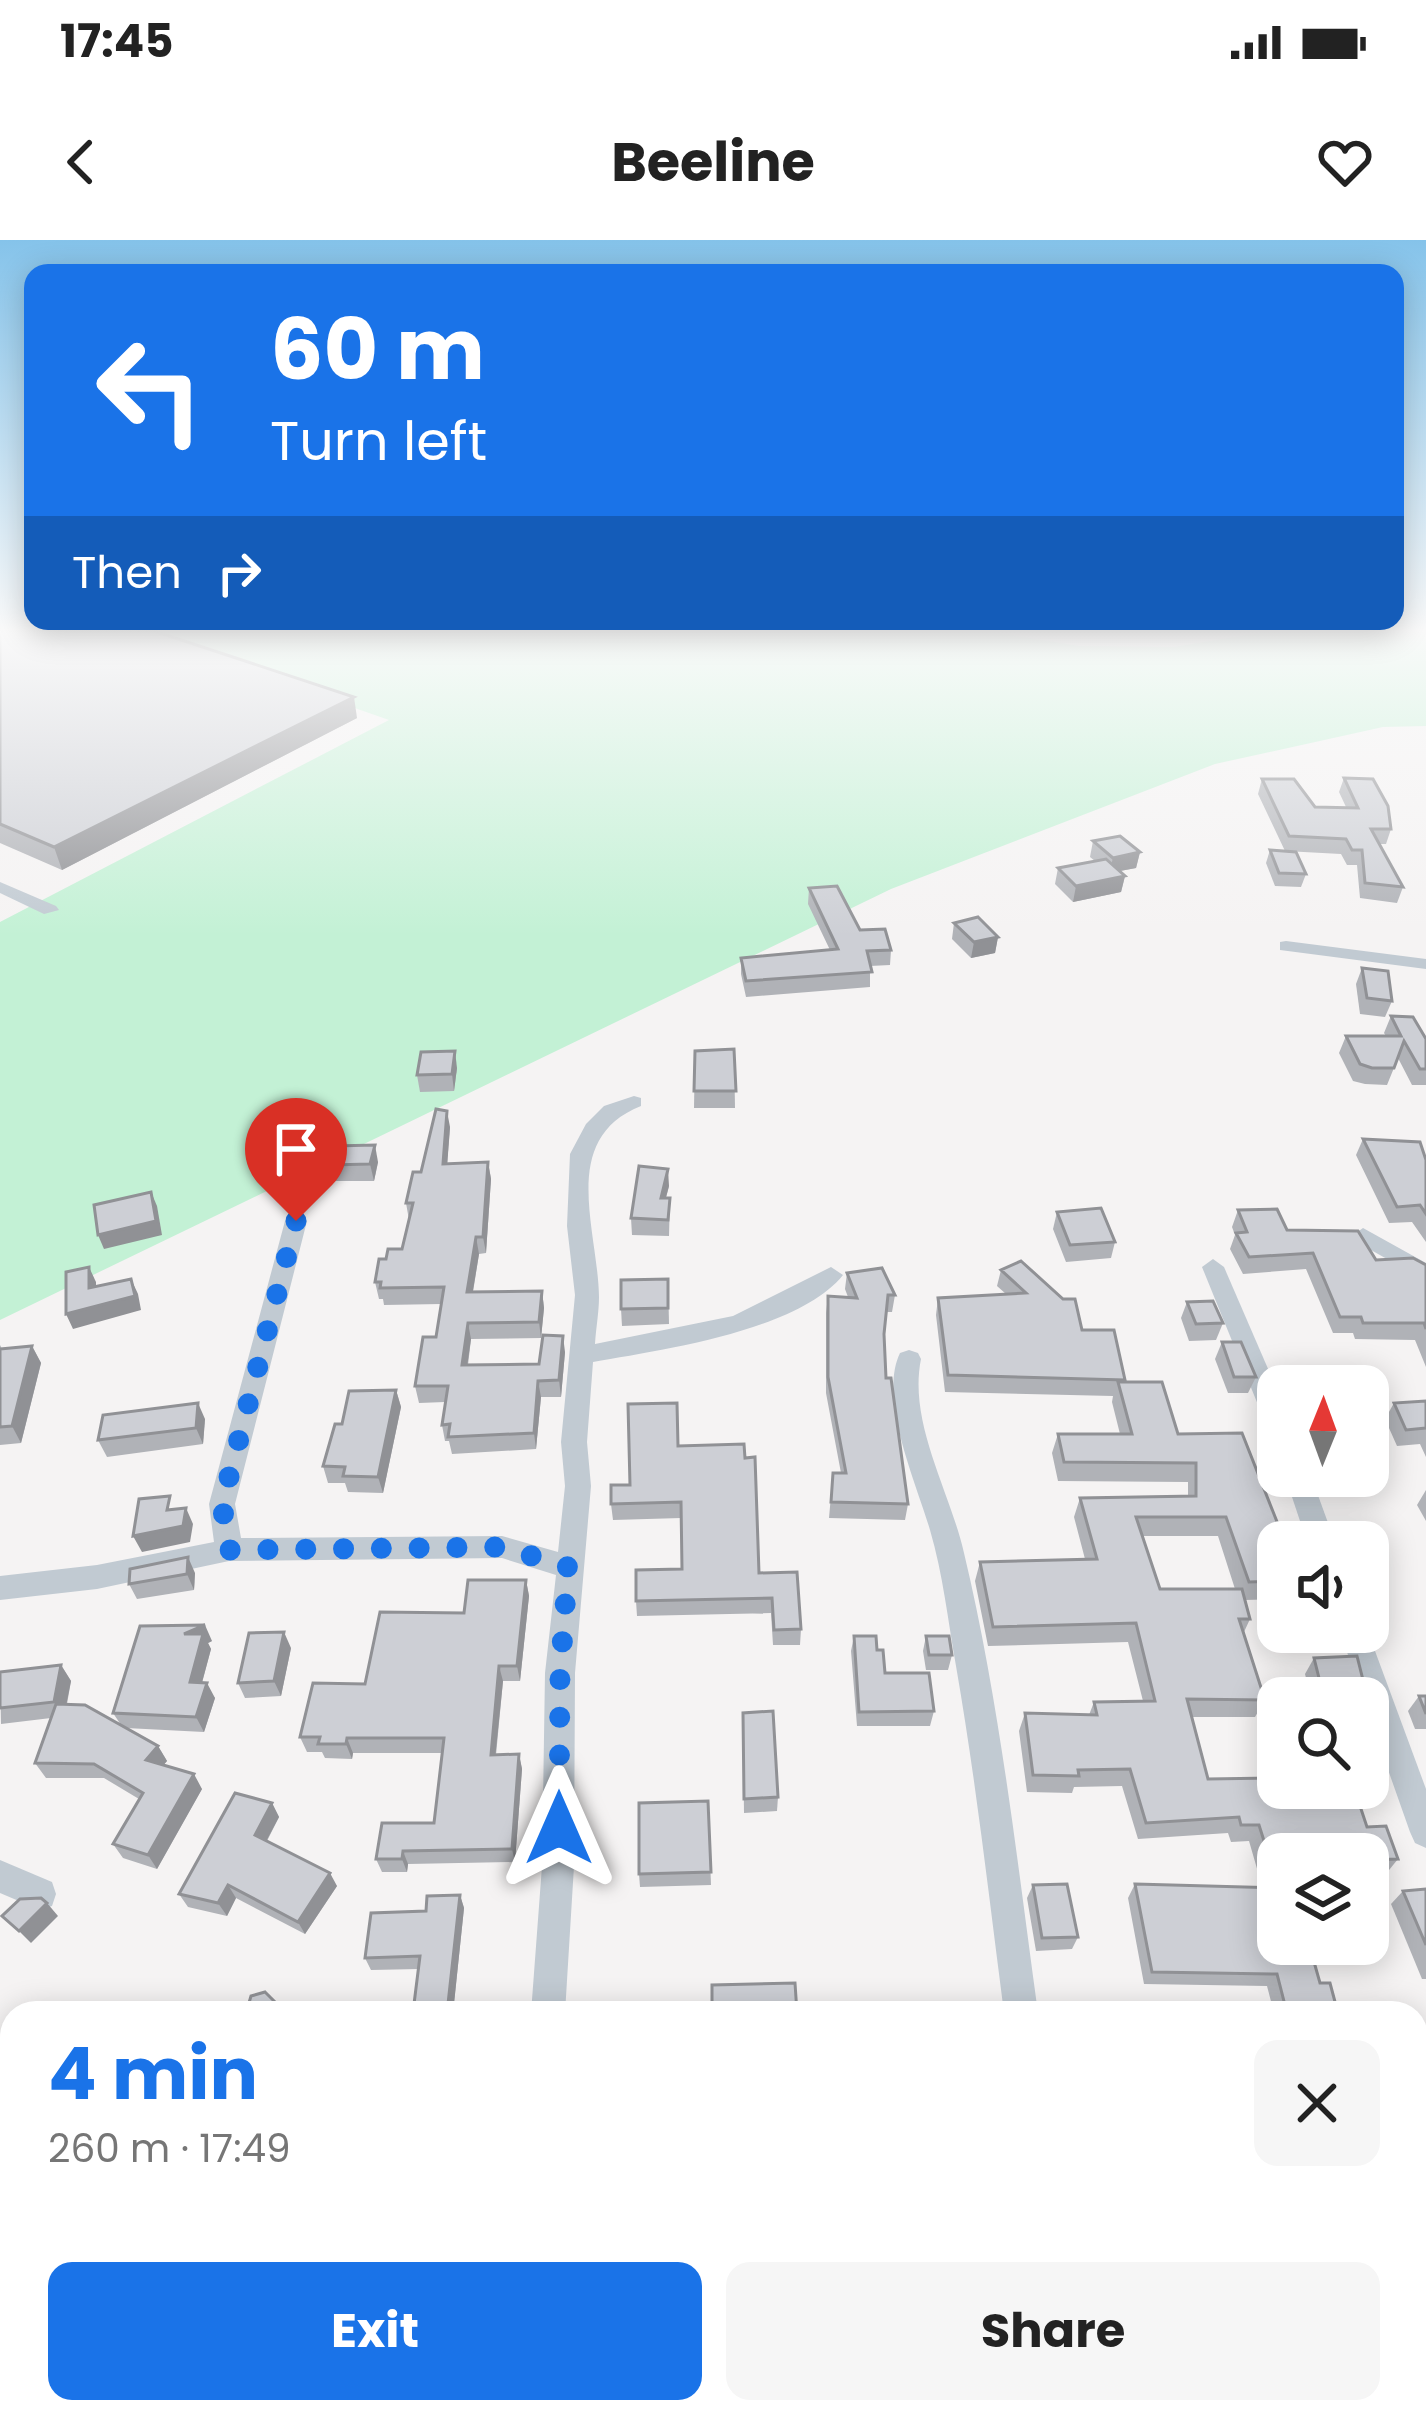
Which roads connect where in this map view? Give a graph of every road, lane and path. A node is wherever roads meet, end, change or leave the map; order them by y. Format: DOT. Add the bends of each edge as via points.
graph roads {
  1 [pos="0,887"];
  2 [pos="50,910"];
  3 [pos="1286,946"];
  4 [pos="1426,964"];
  5 [pos="634,1102"];
  6 [pos="296,1221"];
  7 [pos="1363,1236"];
  8 [pos="1214,1267"];
  9 [pos="1426,1274"];
  10 [pos="831,1275"];
  11 [pos="580,1354"];
  12 [pos="909,1359"];
  13 [pos="1257,1371"];
  14 [pos="229,1550"];
  15 [pos="568,1567"];
  16 [pos="0,1588"];
  17 [pos="1362,1653"];
  18 [pos="1426,1832"];
  19 [pos="0,1876"];
  20 [pos="40,1894"];
  21 [pos="549,2001"];
  22 [pos="1019,2001"];
  1 -- 2 [label="street"];
  3 -- 4 [label="street"];
  5 -- 11 [label="street" via="602,1120 581,1154 578,1226 587,1294"];
  6 -- 14 [label="street" via="222,1504"];
  7 -- 9 [label="street"];
  8 -- 13 [label="street"];
  10 -- 11 [label="street" via="730,1329"];
  11 -- 15 [label="street"];
  12 -- 22 [label="street" via="907,1406 950,1551"];
  14 -- 15 [label="street" via="502,1547"];
  14 -- 16 [label="street"];
  15 -- 21 [label="street"];
  17 -- 18 [label="street"];
  19 -- 20 [label="street"];
}
